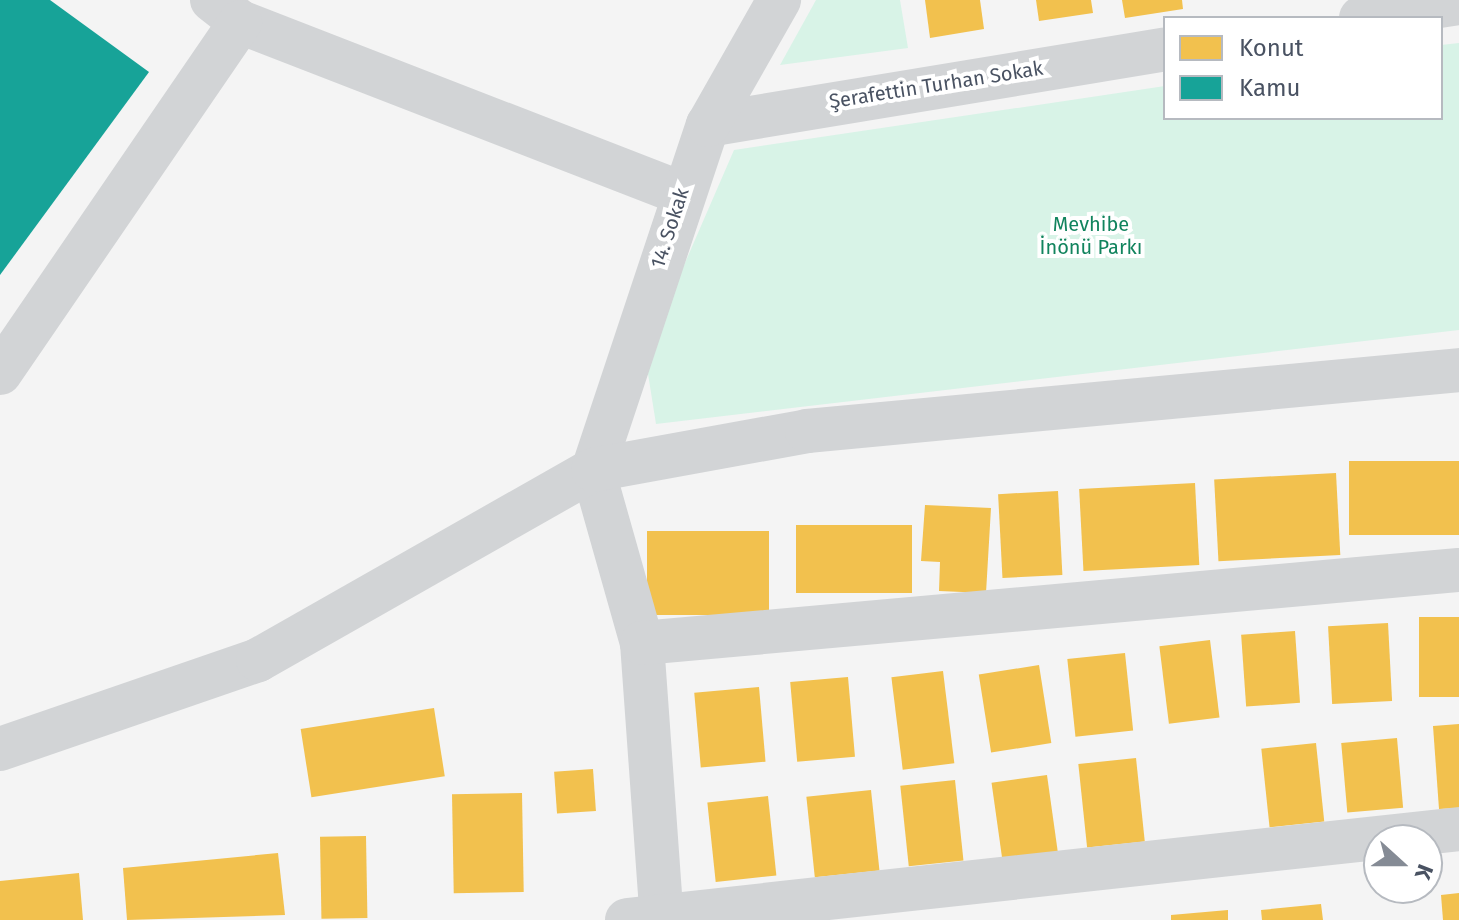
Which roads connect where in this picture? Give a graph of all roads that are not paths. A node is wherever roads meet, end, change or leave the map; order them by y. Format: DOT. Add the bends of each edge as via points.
graph roads {
  1 [pos="779,0"];
  2 [pos="1459,3"];
  3 [pos="226,11"];
  4 [pos="1374,16"];
  5 [pos="1163,49"];
  6 [pos="708,125"];
  7 [pos="681,193"];
  8 [pos="1459,370"];
  9 [pos="0,373"];
  10 [pos="593,470"];
  11 [pos="1459,570"];
  12 [pos="642,643"];
  13 [pos="0,749"];
  14 [pos="1459,829"];
  15 [pos="651,919"];
  1 -- 6 [label="street, 14. Sokak"];
  2 -- 4 [label="street"];
  3 -- 7 [label="street"];
  3 -- 9 [label="street"];
  5 -- 6 [label="street, Şerafettin Turhan Sokak"];
  6 -- 7 [label="street, 14. Sokak"];
  7 -- 10 [label="street, 14. Sokak"];
  8 -- 10 [label="street" via="807,431"];
  10 -- 12 [label="street"];
  10 -- 13 [label="street" via="258,660"];
  11 -- 12 [label="street"];
  12 -- 15 [label="street"];
  14 -- 15 [label="street"];
}
